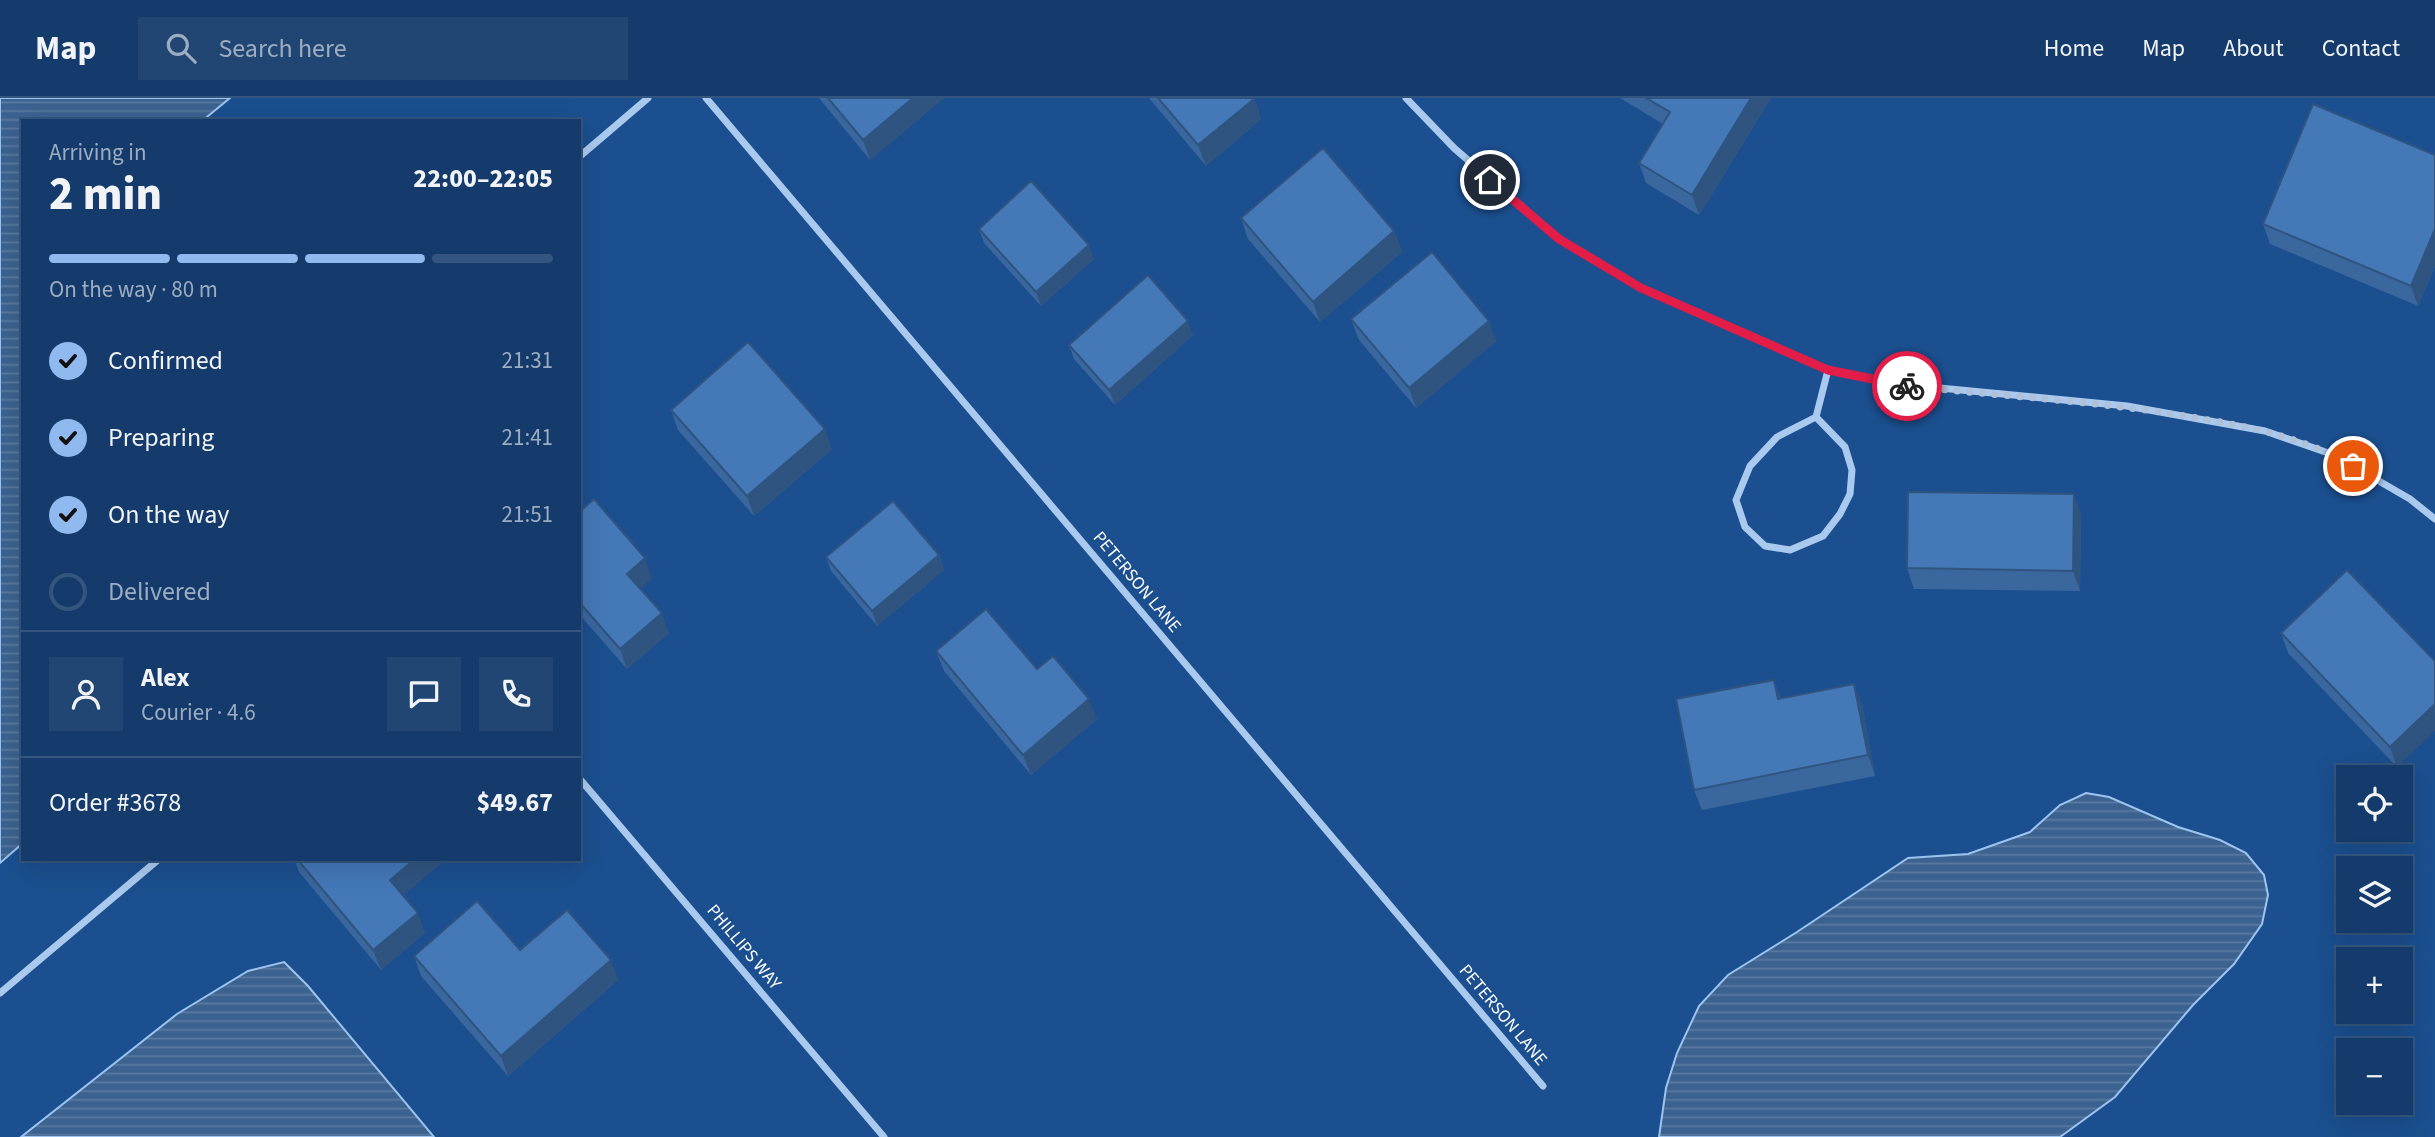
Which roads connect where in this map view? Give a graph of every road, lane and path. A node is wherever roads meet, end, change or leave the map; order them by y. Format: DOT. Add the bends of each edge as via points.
graph roads {
  1 [pos="648,98"];
  2 [pos="706,98"];
  3 [pos="1406,98"];
  4 [pos="581,156"];
  5 [pos="1828,370"];
  6 [pos="1816,417"];
  7 [pos="2435,519"];
  8 [pos="581,780"];
  9 [pos="157,861"];
  10 [pos="0,993"];
  11 [pos="1543,1086"];
  12 [pos="884,1137"];
  1 -- 4 [label="street"];
  2 -- 11 [label="street, PETERSON LANE"];
  3 -- 5 [label="street" via="1454,148 1559,239 1641,288"];
  5 -- 6 [label="street"];
  5 -- 7 [label="street" via="1898,384 2127,406 2265,430 2334,455 2410,499"];
  6 -- 6 [label="street" via="1845,447 1852,470 1850,494 1823,536 1790,550 1765,546 1745,527 1736,500 1750,466 1777,437"];
  8 -- 12 [label="street, PHILLIPS WAY"];
  9 -- 10 [label="street"];
}
